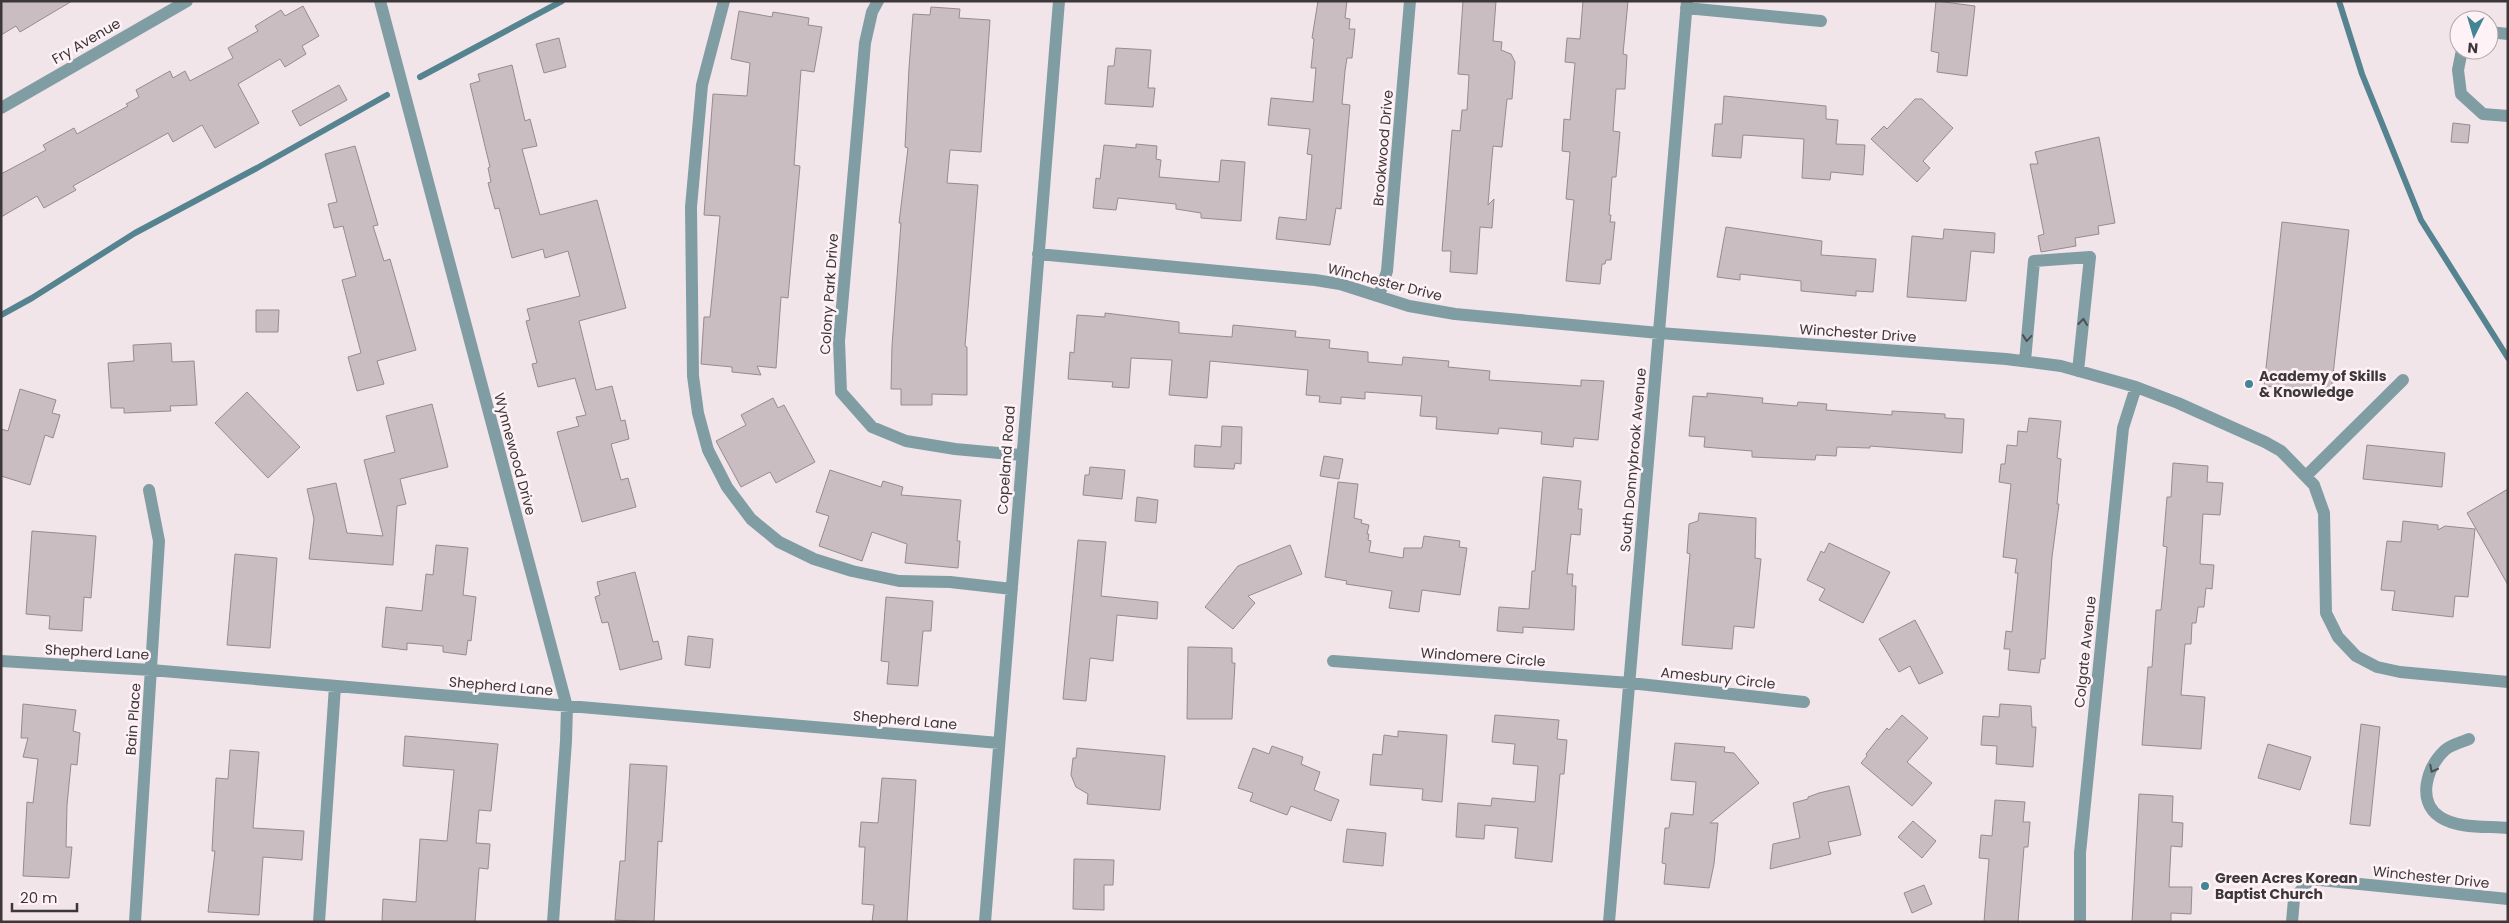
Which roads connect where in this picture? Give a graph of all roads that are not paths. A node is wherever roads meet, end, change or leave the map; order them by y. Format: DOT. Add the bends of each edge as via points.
graph roads {
  1 [pos="187,1"];
  2 [pos="380,1"];
  3 [pos="724,1"];
  4 [pos="878,1"];
  5 [pos="1059,1"];
  6 [pos="1410,1"];
  7 [pos="1686,5"];
  8 [pos="1820,21"];
  9 [pos="2460,60"];
  10 [pos="1,108"];
  11 [pos="2508,116"];
  12 [pos="1038,254"];
  13 [pos="1379,296"];
  14 [pos="1659,333"];
  15 [pos="2025,361"];
  16 [pos="2078,371"];
  17 [pos="2403,380"];
  18 [pos="2136,387"];
  19 [pos="1021,454"];
  20 [pos="2306,476"];
  21 [pos="150,490"];
  22 [pos="1012,589"];
  23 [pos="1,661"];
  24 [pos="1333,661"];
  25 [pos="151,670"];
  26 [pos="2508,682"];
  27 [pos="1630,683"];
  28 [pos="335,686"];
  29 [pos="1804,702"];
  30 [pos="566,707"];
  31 [pos="2469,739"];
  32 [pos="998,744"];
  33 [pos="2508,828"];
  34 [pos="2508,899"];
  35 [pos="135,922"];
  36 [pos="319,922"];
  37 [pos="553,922"];
  38 [pos="985,922"];
  39 [pos="1609,922"];
  40 [pos="2080,922"];
  41 [pos="2292,922"];
  1 -- 10 [label="street, Fry Avenue"];
  2 -- 30 [label="street, Wynnewood Drive"];
  3 -- 22 [label="street" via="702,85 691,207 692,376 708,450 727,486 751,518 779,542 814,559 899,581 950,582"];
  4 -- 19 [label="street, Colony Park Drive" via="865,43 838,341 841,392 872,426 906,441"];
  5 -- 12 [label="street, Copeland Road"];
  6 -- 13 [label="street, Brookwood Drive" via="1387,270"];
  7 -- 8 [label="street"];
  7 -- 14 [label="street, South Donnybrook Avenue"];
  9 -- 11 [label="street" via="2461,94 2483,114"];
  12 -- 13 [label="street, Winchester Drive" via="1316,280"];
  12 -- 19 [label="street, Copeland Road"];
  13 -- 14 [label="street, Winchester Drive" via="1409,306 1454,314"];
  14 -- 15 [label="street, Winchester Drive"];
  14 -- 27 [label="street, South Donnybrook Avenue"];
  15 -- 16 [label="street, Winchester Drive"];
  16 -- 15 [label="street, one-way" via="2090,257 2034,261"];
  16 -- 18 [label="street, Winchester Drive"];
  17 -- 20 [label="street"];
  18 -- 20 [label="street, Winchester Drive" via="2265,442 2281,451"];
  18 -- 40 [label="street, Colgate Avenue" via="2123,428 2080,853"];
  19 -- 22 [label="street, Copeland Road"];
  20 -- 26 [label="street, Winchester Drive" via="2314,485 2324,513 2326,613 2338,637 2356,656 2377,667 2400,672"];
  21 -- 25 [label="street, Bain Place" via="160,541"];
  22 -- 32 [label="street, Copeland Road"];
  23 -- 25 [label="street, Shepherd Lane"];
  24 -- 27 [label="street, Windomere Circle"];
  25 -- 28 [label="street, Shepherd Lane"];
  25 -- 35 [label="street, Bain Place"];
  27 -- 29 [label="street, Amesbury Circle"];
  27 -- 39 [label="street, South Donnybrook Avenue"];
  28 -- 30 [label="street, Shepherd Lane"];
  28 -- 36 [label="street"];
  30 -- 32 [label="street, Shepherd Lane"];
  30 -- 37 [label="street, Wynnewood Drive"];
  31 -- 33 [label="street, one-way" via="2446,749 2432,769 2426,786 2428,806 2440,818 2462,825"];
  32 -- 38 [label="street, Copeland Road"];
  34 -- 41 [label="street, Winchester Drive" via="2310,879 2294,899"];
}
